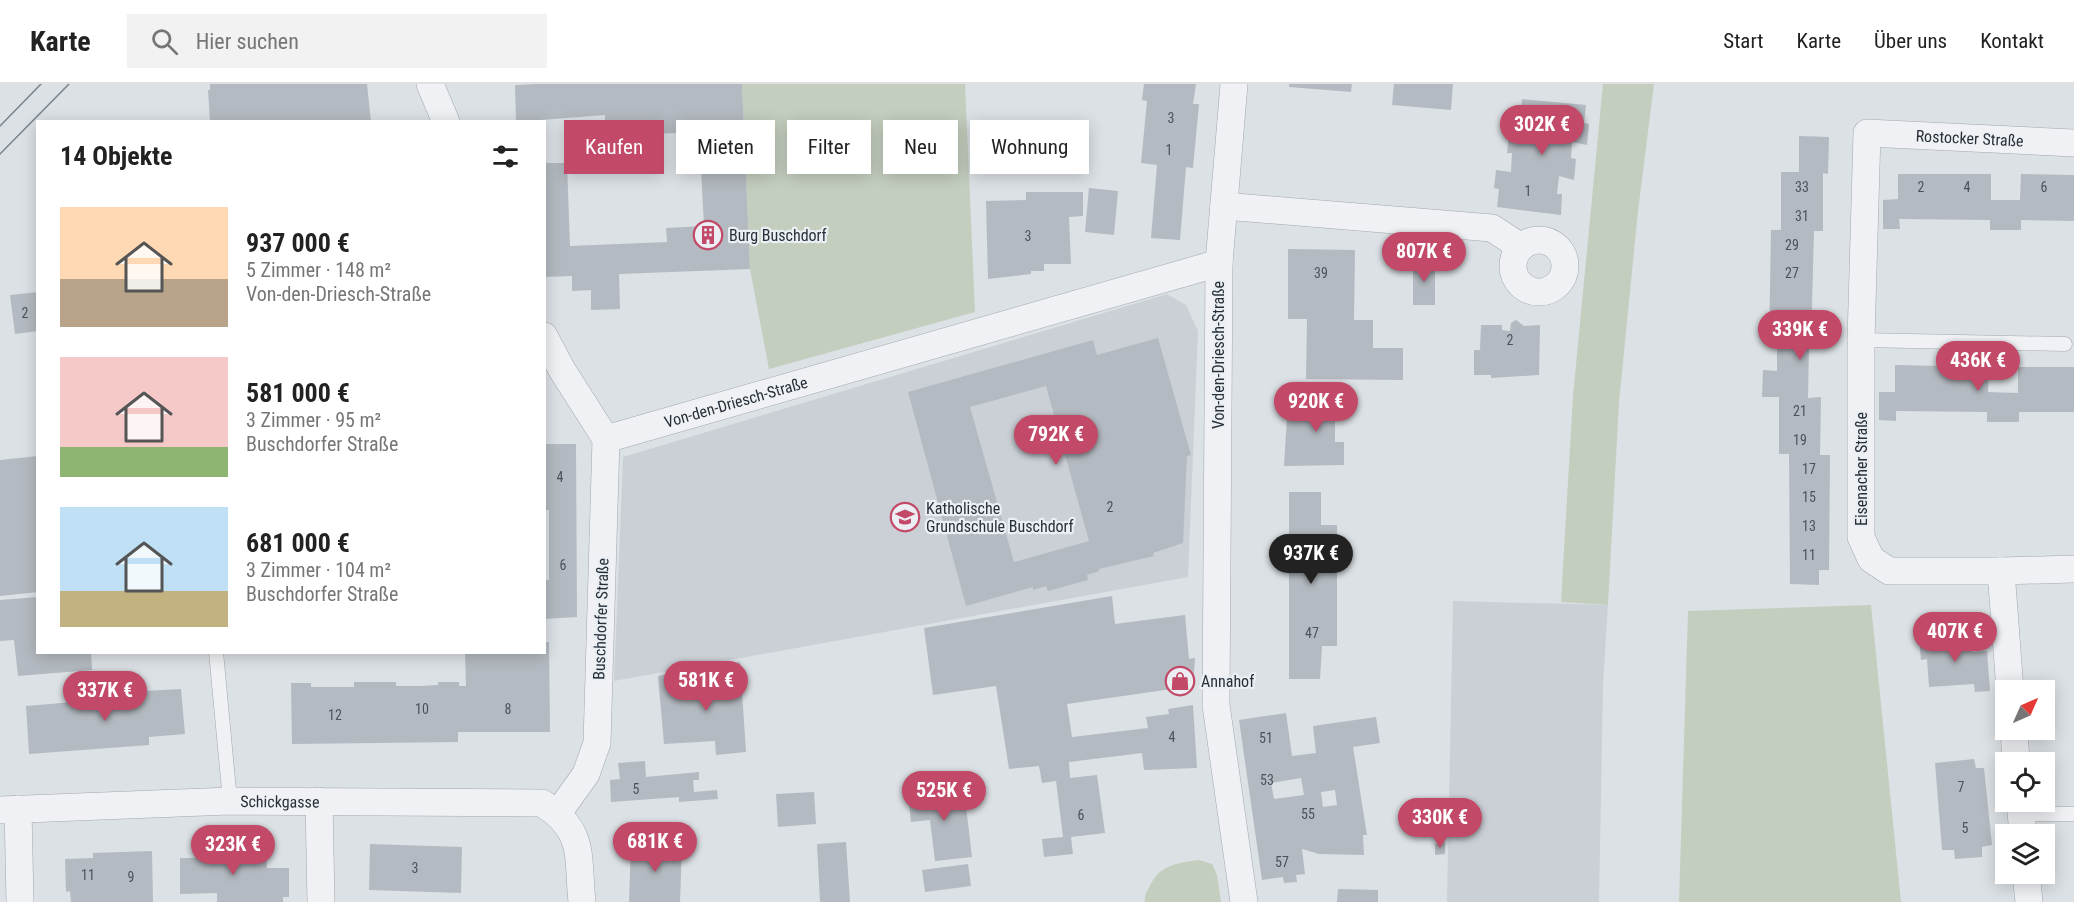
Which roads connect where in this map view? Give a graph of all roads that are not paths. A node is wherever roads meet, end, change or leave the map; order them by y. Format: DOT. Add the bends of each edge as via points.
graph roads {
  1 [pos="430,84"];
  2 [pos="1234,84"];
  3 [pos="445,120"];
  4 [pos="1867,133"];
  5 [pos="2074,142"];
  6 [pos="1224,206"];
  7 [pos="1521,247"];
  8 [pos="1218,264"];
  9 [pos="546,340"];
  10 [pos="1861,340"];
  11 [pos="2065,344"];
  12 [pos="606,439"];
  13 [pos="2074,569"];
  14 [pos="2001,571"];
  15 [pos="216,654"];
  16 [pos="2009,680"];
  17 [pos="230,801"];
  18 [pos="319,801"];
  19 [pos="9,809"];
  20 [pos="558,813"];
  21 [pos="2074,814"];
  22 [pos="2021,816"];
  23 [pos="2027,884"];
  24 [pos="20,902"];
  25 [pos="321,902"];
  26 [pos="582,902"];
  27 [pos="1244,902"];
  28 [pos="2029,902"];
  1 -- 3 [label="street"];
  2 -- 6 [label="street"];
  4 -- 5 [label="street, Rostocker Straße"];
  4 -- 10 [label="street, Eisenacher Straße"];
  6 -- 7 [label="street" via="1492,228"];
  6 -- 8 [label="street"];
  8 -- 12 [label="street, Von-den-Driesch-Straße"];
  8 -- 27 [label="street, Von-den-Driesch-Straße" via="1216,705"];
  9 -- 12 [label="street"];
  10 -- 11 [label="lane"];
  10 -- 14 [label="street, Eisenacher Straße" via="1861,537 1871,559 1889,571"];
  12 -- 20 [label="street, Buschdorfer Straße" via="597,743 586,774"];
  13 -- 14 [label="street, Eisenacher Straße"];
  14 -- 16 [label="street"];
  15 -- 17 [label="lane"];
  17 -- 18 [label="street, Schickgasse"];
  17 -- 19 [label="street, Schickgasse"];
  18 -- 20 [label="street, Schickgasse" via="542,803"];
  18 -- 25 [label="street"];
  19 -- 24 [label="street"];
  20 -- 26 [label="street" via="575,834"];
  21 -- 22 [label="lane"];
  23 -- 28 [label="street"];
}
